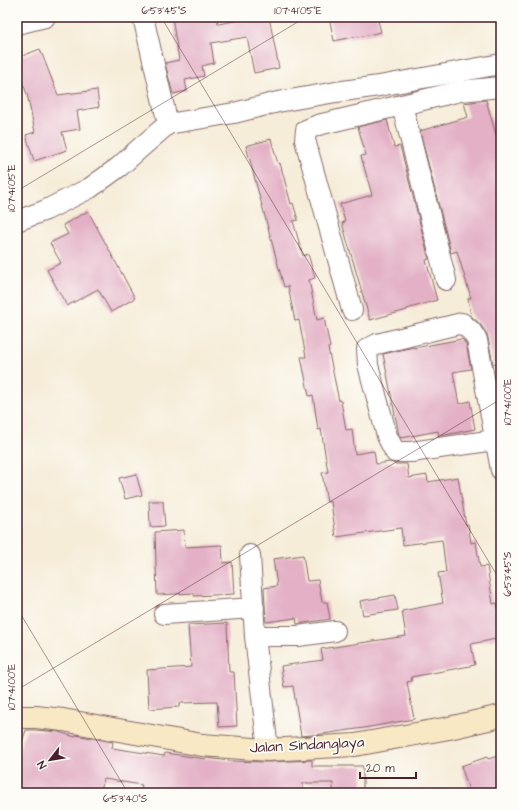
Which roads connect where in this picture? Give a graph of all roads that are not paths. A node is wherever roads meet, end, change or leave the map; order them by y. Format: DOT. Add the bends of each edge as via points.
graph roads {
  1 [pos="45,17"];
  2 [pos="143,17"];
  3 [pos="17,24"];
  4 [pos="499,69"];
  5 [pos="501,87"];
  6 [pos="402,105"];
  7 [pos="168,124"];
  8 [pos="17,221"];
  9 [pos="446,280"];
  10 [pos="352,310"];
  11 [pos="496,440"];
  12 [pos="501,470"];
  13 [pos="250,555"];
  14 [pos="254,608"];
  15 [pos="164,614"];
  16 [pos="335,631"];
  17 [pos="255,636"];
  18 [pos="501,716"];
  19 [pos="17,717"];
  20 [pos="268,750"];
  1 -- 3 [label="street"];
  2 -- 7 [label="street"];
  4 -- 7 [label="street" via="336,92"];
  5 -- 6 [label="street" via="460,91"];
  6 -- 9 [label="street"];
  6 -- 10 [label="street" via="306,130 305,140"];
  7 -- 8 [label="street" via="119,167 90,188"];
  11 -- 11 [label="street" via="412,452 395,452 387,436 375,393 367,349 377,344 462,323 477,340"];
  11 -- 12 [label="street"];
  13 -- 14 [label="street"];
  14 -- 15 [label="street"];
  14 -- 17 [label="street"];
  16 -- 17 [label="street" via="298,636"];
  17 -- 20 [label="street"];
  18 -- 20 [label="street, Jalan Sindanglaya" via="355,745"];
  19 -- 20 [label="street, Jalan Sindanglaya" via="36,716 63,720 202,745"];
}
